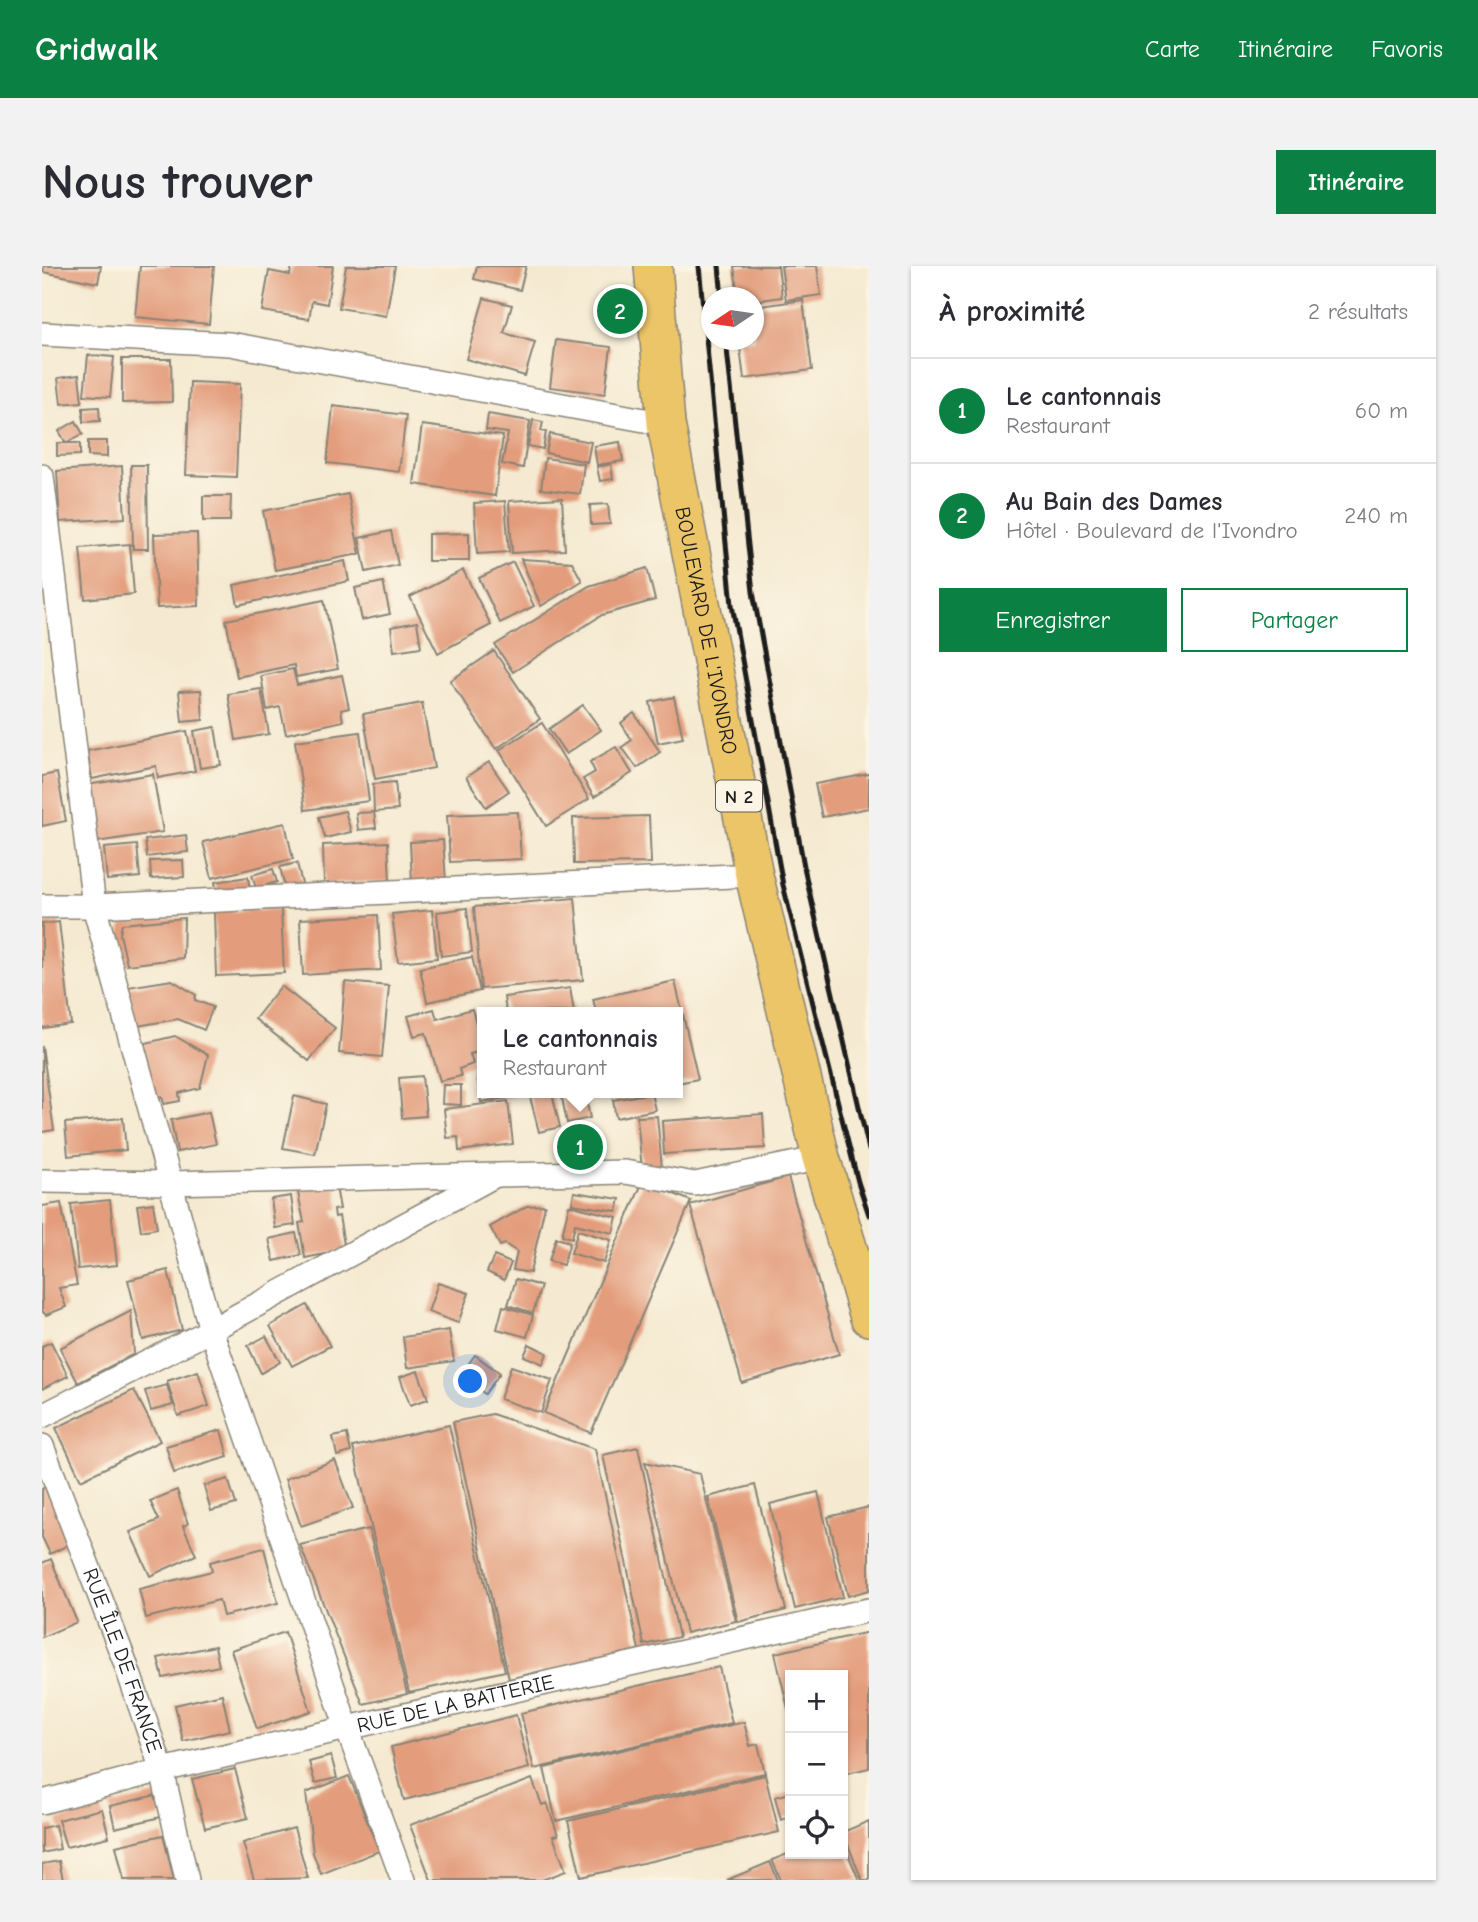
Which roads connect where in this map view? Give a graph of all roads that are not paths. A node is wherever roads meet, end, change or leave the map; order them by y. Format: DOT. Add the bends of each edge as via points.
graph roads {
  1 [pos="653,266"];
  2 [pos="42,334"];
  3 [pos="666,424"];
  4 [pos="42,476"];
  5 [pos="754,874"];
  6 [pos="42,906"];
  7 [pos="94,906"];
  8 [pos="821,1158"];
  9 [pos="498,1174"];
  10 [pos="42,1181"];
  11 [pos="168,1183"];
  12 [pos="869,1317"];
  13 [pos="211,1330"];
  14 [pos="42,1416"];
  15 [pos="42,1446"];
  16 [pos="869,1610"];
  17 [pos="346,1728"];
  18 [pos="162,1770"];
  19 [pos="42,1802"];
  20 [pos="187,1880"];
  21 [pos="403,1880"];
  1 -- 3 [label="main road, BOULEVARD DE L'IVONDRO / N 2"];
  2 -- 3 [label="street" via="230,344"];
  3 -- 5 [label="main road, BOULEVARD DE L'IVONDRO / N 2"];
  4 -- 7 [label="street"];
  5 -- 7 [label="street"];
  5 -- 8 [label="main road, BOULEVARD DE L'IVONDRO / N 2"];
  6 -- 7 [label="street"];
  7 -- 11 [label="street"];
  8 -- 9 [label="street" via="695,1184 625,1172"];
  8 -- 12 [label="main road, BOULEVARD DE L'IVONDRO / N 2"];
  9 -- 11 [label="street"];
  9 -- 13 [label="street"];
  10 -- 11 [label="street"];
  11 -- 13 [label="street"];
  13 -- 14 [label="street"];
  13 -- 17 [label="street"];
  15 -- 18 [label="street, RUE ÎLE DE FRANCE"];
  16 -- 17 [label="street, RUE DE LA BATTERIE"];
  17 -- 18 [label="street, RUE DE LA BATTERIE"];
  17 -- 21 [label="street"];
  18 -- 19 [label="street, RUE DE LA BATTERIE"];
  18 -- 20 [label="street, RUE ÎLE DE FRANCE"];
}
